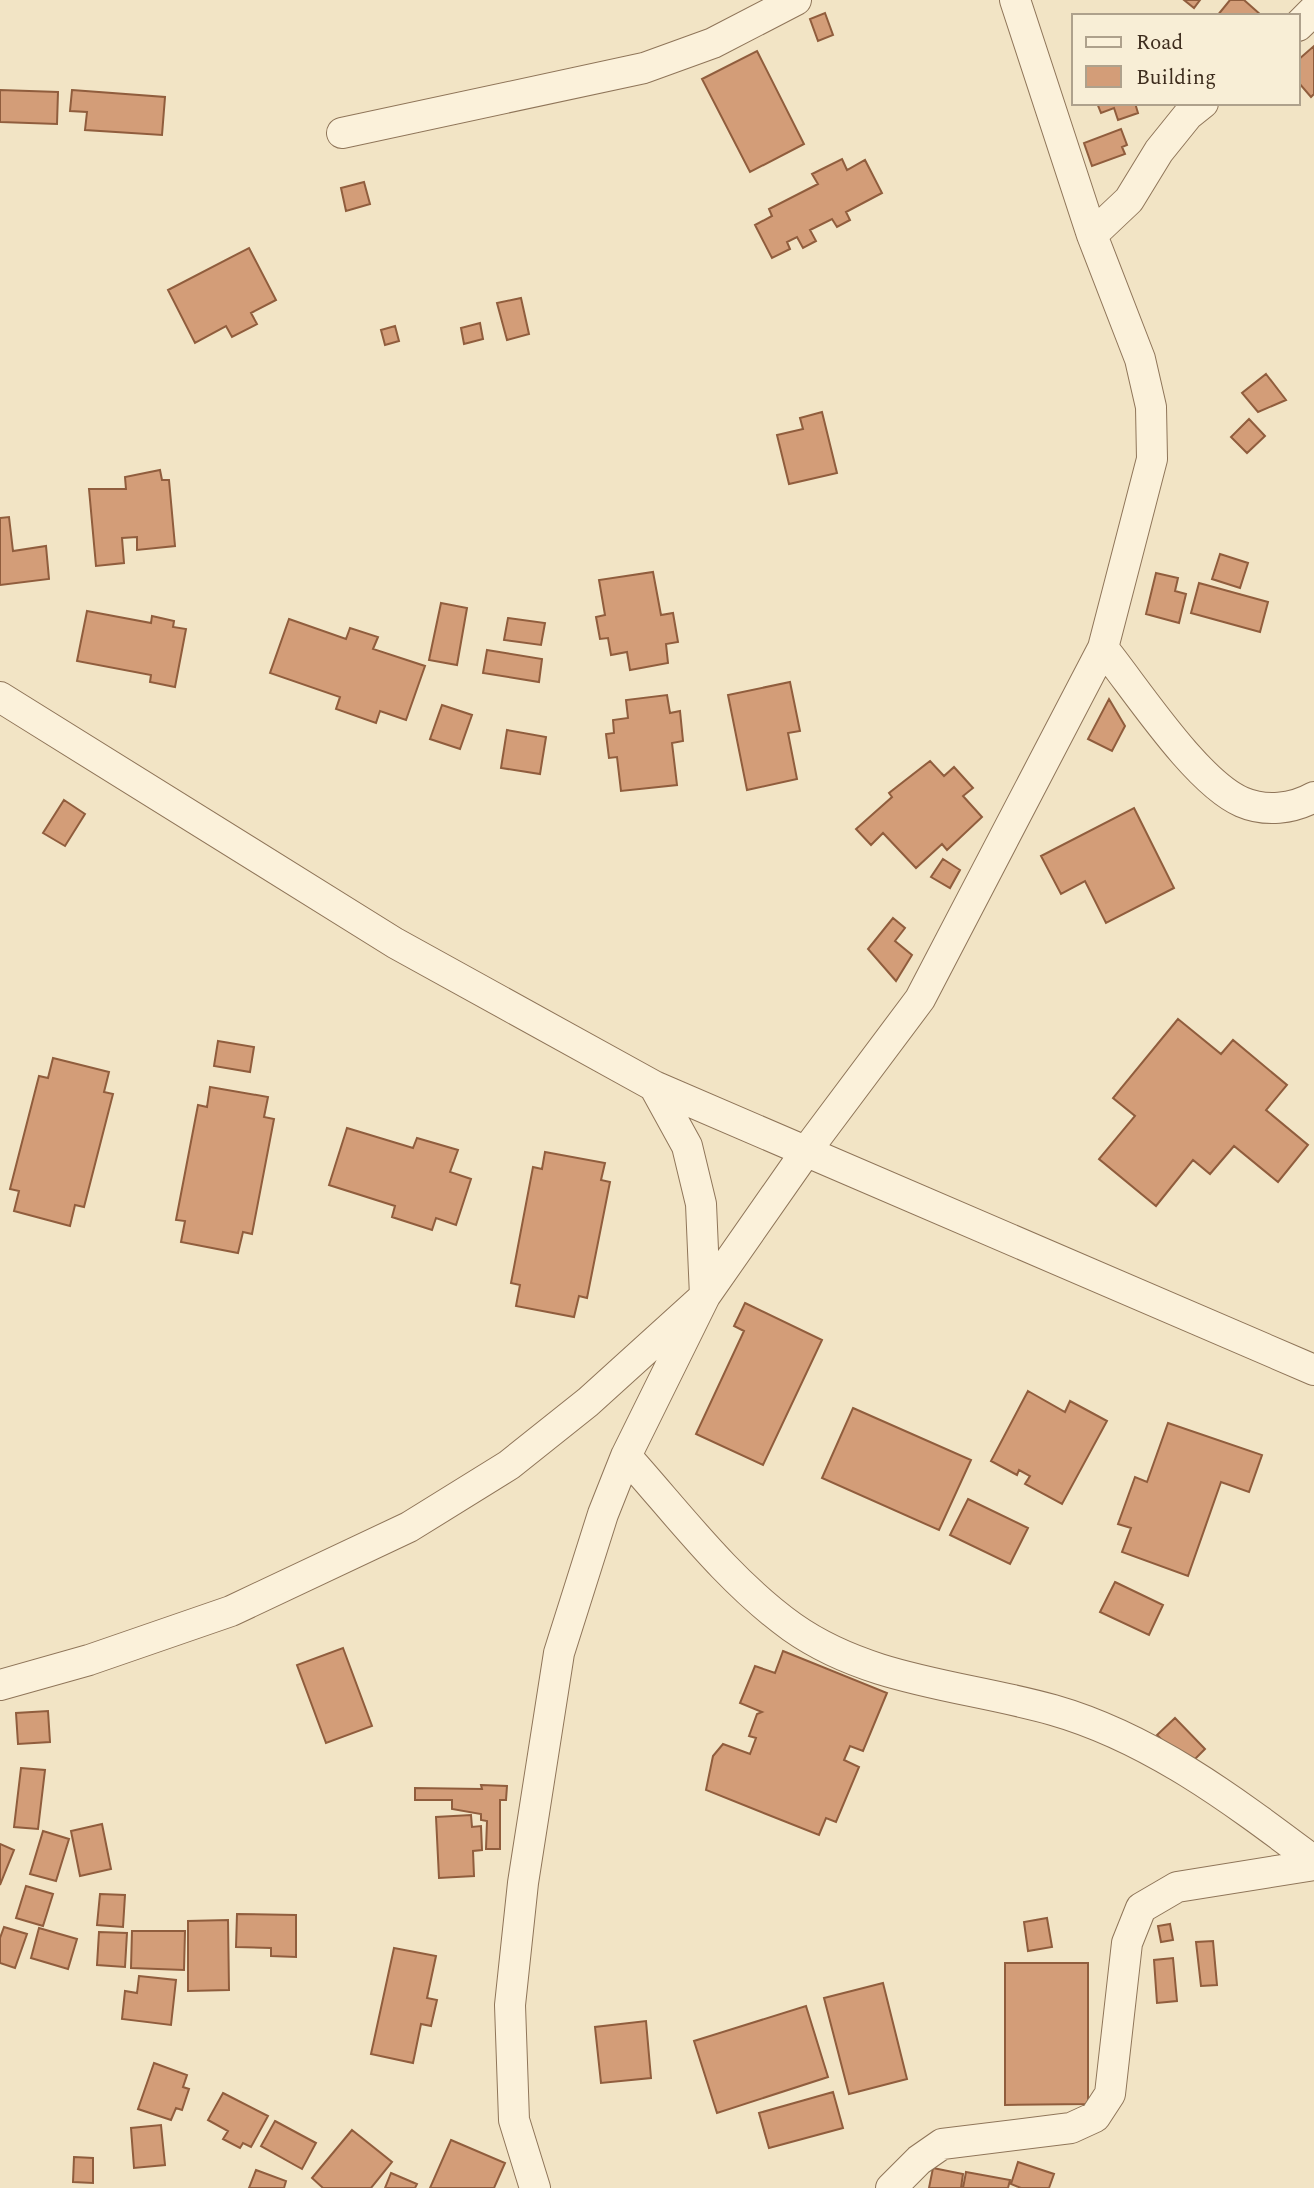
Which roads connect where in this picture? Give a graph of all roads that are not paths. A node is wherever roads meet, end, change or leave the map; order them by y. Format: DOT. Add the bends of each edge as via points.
graph roads {
  1 [pos="796,0"];
  2 [pos="1015,0"];
  3 [pos="1314,10"];
  4 [pos="1300,24"];
  5 [pos="1200,105"];
  6 [pos="342,133"];
  7 [pos="1092,235"];
  8 [pos="1103,648"];
  9 [pos="0,697"];
  10 [pos="1314,797"];
  11 [pos="654,1086"];
  12 [pos="807,1150"];
  13 [pos="705,1296"];
  14 [pos="1314,1370"];
  15 [pos="626,1456"];
  16 [pos="0,1685"];
  17 [pos="1314,1863"];
  18 [pos="535,2188"];
  19 [pos="891,2188"];
  1 -- 6 [label="street" via="713,43 644,68"];
  2 -- 7 [label="street"];
  3 -- 4 [label="street"];
  5 -- 7 [label="street" via="1159,150 1129,200"];
  7 -- 8 [label="street" via="1140,359 1151,407 1152,459"];
  8 -- 10 [label="street" via="1210,779 1242,802 1274,810"];
  8 -- 12 [label="street" via="919,999"];
  9 -- 11 [label="street" via="395,943"];
  11 -- 12 [label="street"];
  11 -- 13 [label="street" via="687,1146 693,1169 701,1204"];
  12 -- 13 [label="street"];
  12 -- 14 [label="street"];
  13 -- 15 [label="street"];
  13 -- 16 [label="street" via="588,1402 509,1465 409,1527 231,1611 89,1661"];
  15 -- 17 [label="street" via="733,1574 793,1627 859,1664 1054,1710 1130,1740 1227,1796"];
  15 -- 18 [label="street" via="581,1576 559,1653 523,1883 510,2005 514,2120"];
  17 -- 19 [label="street" via="1177,1887 1141,1908 1127,1943 1110,2094 1096,2117 1071,2128 942,2144"];
}
